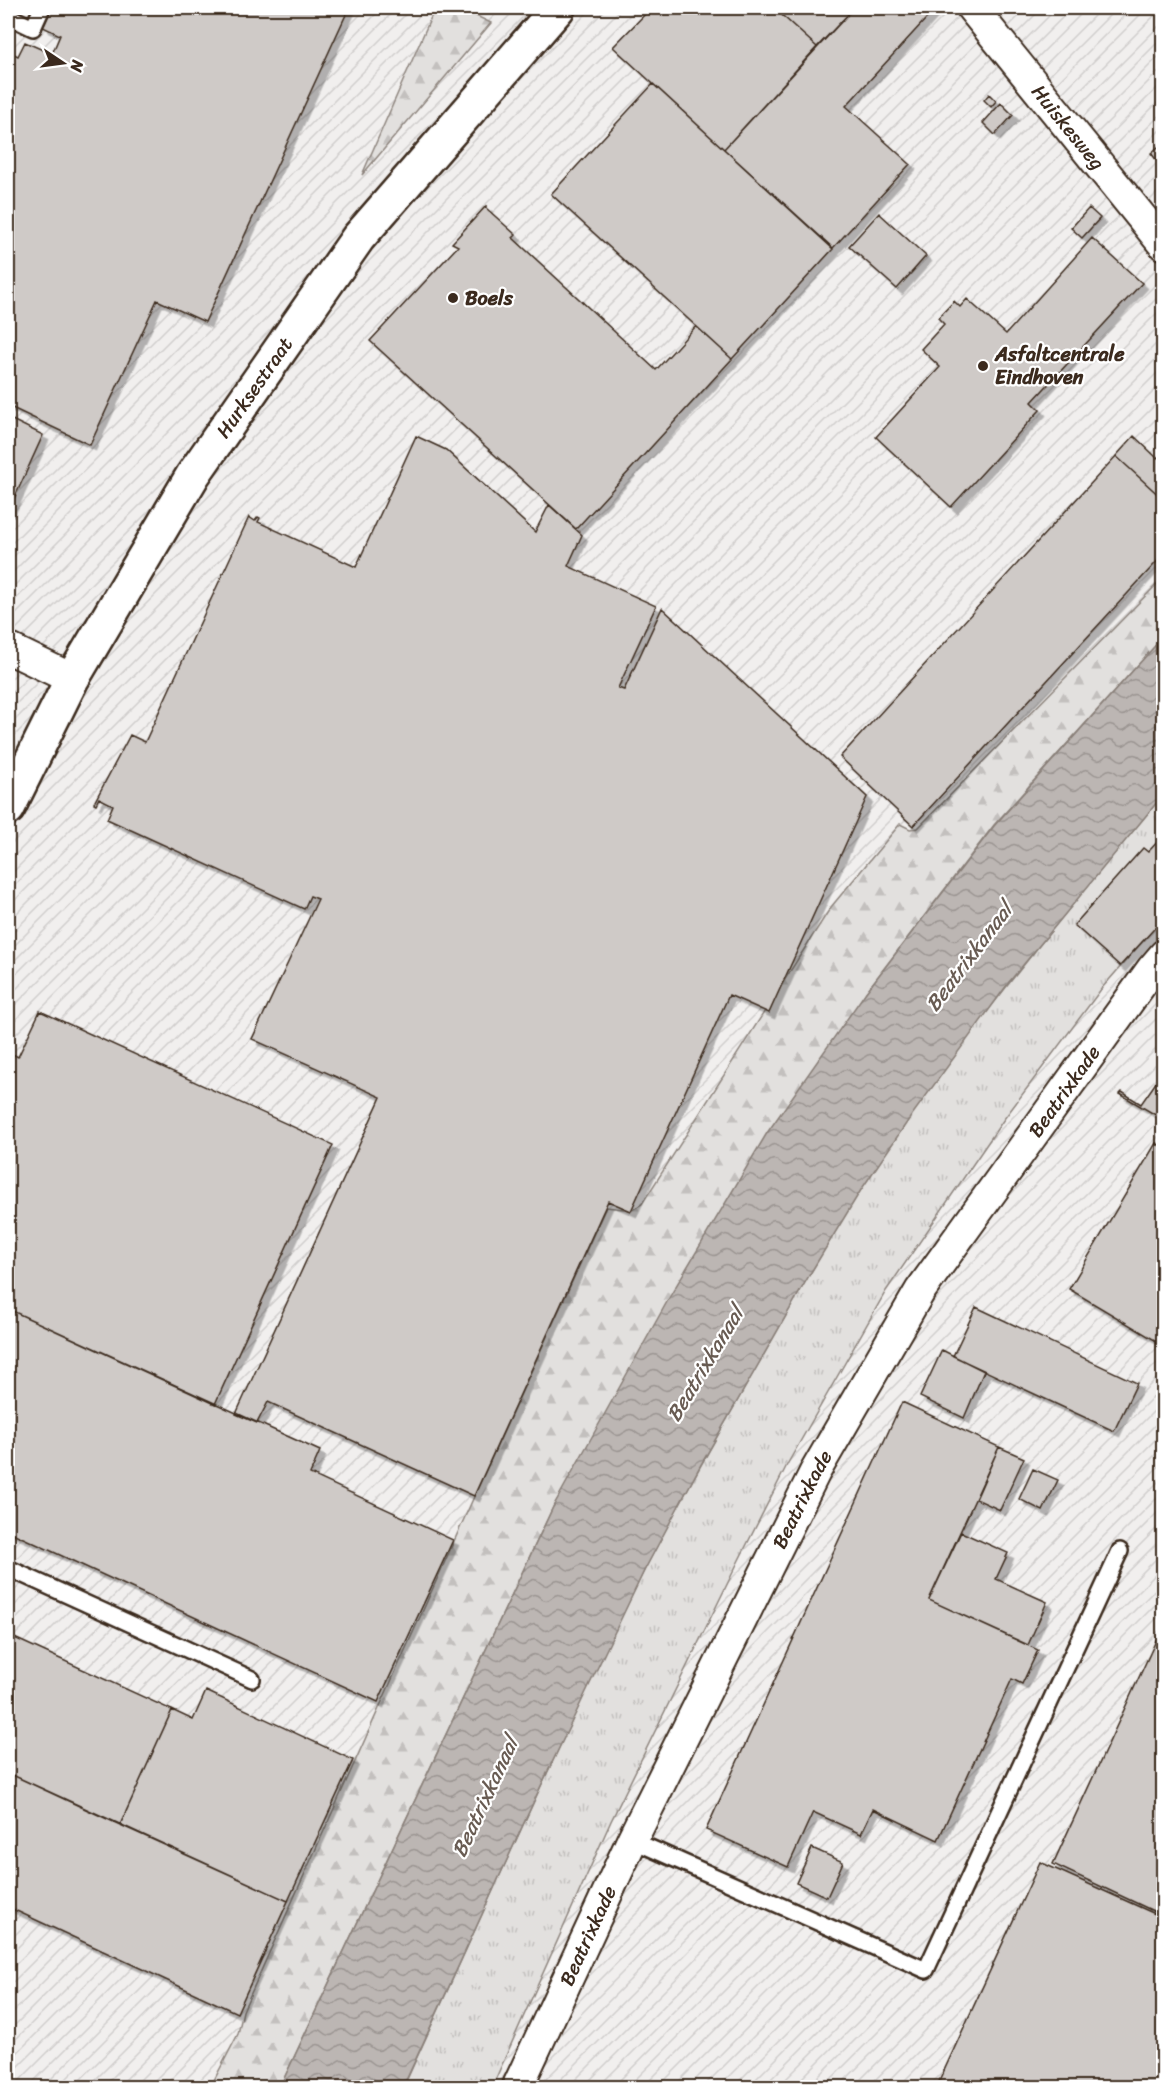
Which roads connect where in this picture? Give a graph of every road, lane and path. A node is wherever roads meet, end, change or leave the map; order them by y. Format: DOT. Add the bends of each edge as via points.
graph roads {
  1 [pos="42,8"];
  2 [pos="972,8"];
  3 [pos="546,11"];
  4 [pos="8,16"];
  5 [pos="1164,245"];
  6 [pos="8,648"];
  7 [pos="72,679"];
  8 [pos="8,808"];
  9 [pos="1164,955"];
  10 [pos="1120,1551"];
  11 [pos="8,1568"];
  12 [pos="252,1679"];
  13 [pos="632,1840"];
  14 [pos="518,2088"];
  1 -- 4 [label="lane" via="33,28"];
  2 -- 5 [label="street, Huiskesweg"];
  3 -- 7 [label="street, Hurksestraat" via="358,238 193,475"];
  6 -- 7 [label="street"];
  7 -- 8 [label="street, Hurksestraat"];
  9 -- 13 [label="street, Beatrixkade" via="920,1291 815,1472"];
  10 -- 13 [label="lane" via="926,1970"];
  11 -- 12 [label="lane"];
  13 -- 14 [label="street, Beatrixkade"];
}
